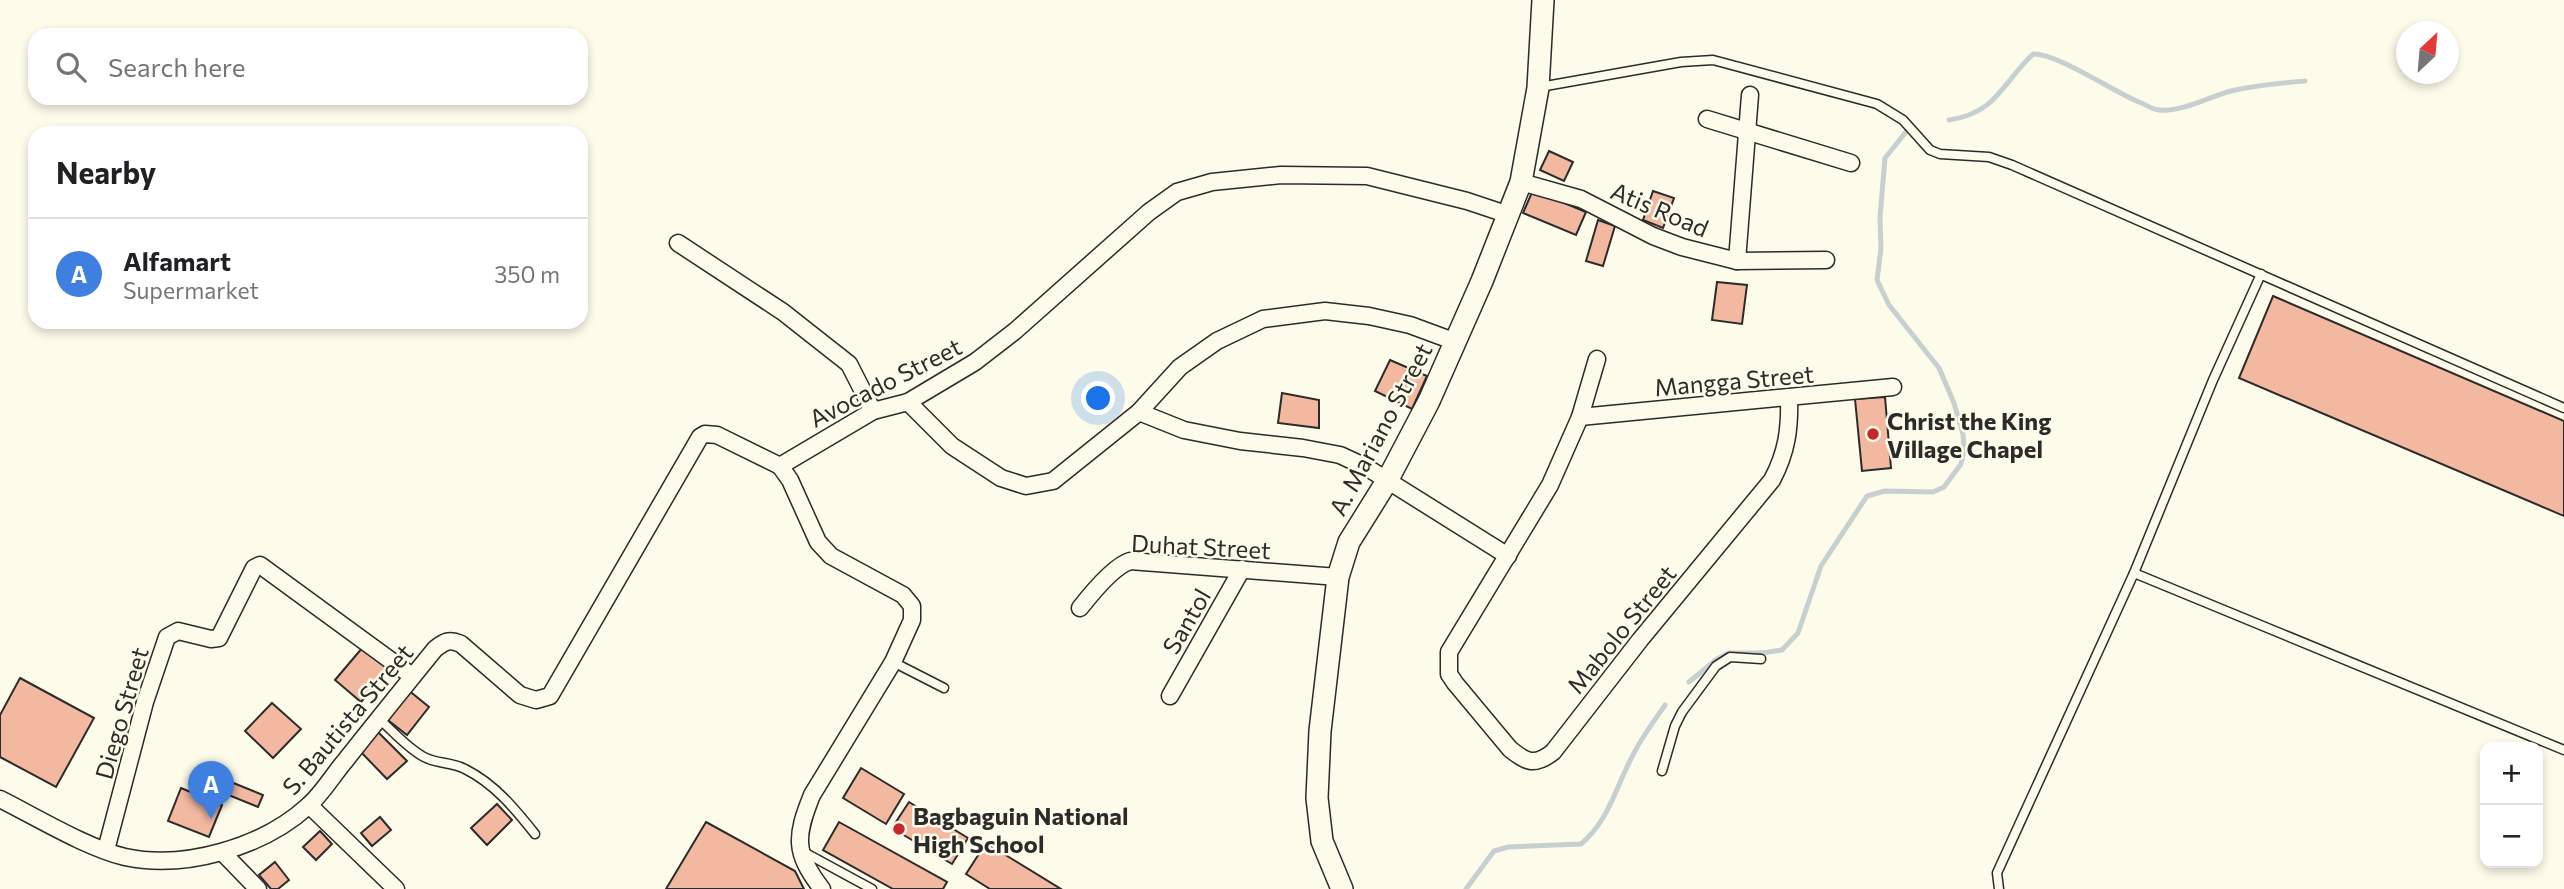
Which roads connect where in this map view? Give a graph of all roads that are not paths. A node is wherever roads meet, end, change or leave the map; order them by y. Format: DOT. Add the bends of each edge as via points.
graph roads {
  1 [pos="1543,0"];
  2 [pos="1538,88"];
  3 [pos="1750,95"];
  4 [pos="1707,119"];
  5 [pos="1745,131"];
  6 [pos="1851,163"];
  7 [pos="1521,182"];
  8 [pos="1509,215"];
  9 [pos="678,243"];
  10 [pos="1826,260"];
  11 [pos="1737,261"];
  12 [pos="2261,274"];
  13 [pos="1456,342"];
  14 [pos="1597,359"];
  15 [pos="1893,387"];
  16 [pos="1788,397"];
  17 [pos="908,402"];
  18 [pos="2564,408"];
  19 [pos="873,411"];
  20 [pos="1139,412"];
  21 [pos="1580,417"];
  22 [pos="780,466"];
  23 [pos="1387,481"];
  24 [pos="1508,556"];
  25 [pos="1242,569"];
  26 [pos="2134,573"];
  27 [pos="1338,578"];
  28 [pos="1080,608"];
  29 [pos="1760,659"];
  30 [pos="893,663"];
  31 [pos="412,676"];
  32 [pos="944,688"];
  33 [pos="1170,696"];
  34 [pos="379,719"];
  35 [pos="2564,750"];
  36 [pos="1662,771"];
  37 [pos="0,799"];
  38 [pos="309,806"];
  39 [pos="535,834"];
  40 [pos="799,849"];
  41 [pos="106,850"];
  42 [pos="222,852"];
  43 [pos="258,889"];
  44 [pos="396,889"];
  45 [pos="822,889"];
  46 [pos="872,889"];
  47 [pos="1342,889"];
  48 [pos="1998,889"];
  1 -- 2 [label="street, A. Mariano Street"];
  2 -- 7 [label="street, A. Mariano Street"];
  2 -- 12 [label="lane" via="1697,60 1732,65 1877,104 1903,120 1930,150 1989,157 2012,165"];
  3 -- 5 [label="street"];
  4 -- 5 [label="street"];
  5 -- 6 [label="street"];
  5 -- 11 [label="street"];
  7 -- 8 [label="street, A. Mariano Street"];
  7 -- 11 [label="street, Atis Road" via="1581,199 1682,247"];
  8 -- 13 [label="street, A. Mariano Street"];
  8 -- 17 [label="street, Avocado Street" via="1367,176 1281,175 1212,182 1177,192 985,355"];
  9 -- 19 [label="street" via="783,312 849,364"];
  10 -- 11 [label="street, Atis Road"];
  12 -- 18 [label="lane"];
  12 -- 26 [label="lane"];
  13 -- 20 [label="street" via="1370,316 1325,311 1264,319 1217,341 1180,367"];
  13 -- 23 [label="street, A. Mariano Street"];
  14 -- 21 [label="street"];
  15 -- 16 [label="street, Mangga Street"];
  16 -- 21 [label="street, Mangga Street"];
  16 -- 24 [label="street, Mabolo Street" via="1788,438 1772,480 1553,752 1532,762 1510,749 1455,683 1447,663 1454,641"];
  17 -- 19 [label="street, Avocado Street"];
  17 -- 20 [label="street" via="952,446 1001,478 1026,486 1053,481"];
  19 -- 22 [label="street, Avocado Street"];
  20 -- 23 [label="street" via="1184,430 1340,455"];
  21 -- 24 [label="street" via="1550,485"];
  22 -- 30 [label="street" via="818,542 831,556 903,595 912,606 912,620"];
  22 -- 31 [label="street, S. Bautista Street" via="717,435 701,437 550,696 536,700 520,695 453,640 435,649"];
  23 -- 24 [label="street"];
  23 -- 27 [label="street, A. Mariano Street" via="1349,542"];
  25 -- 27 [label="street, Duhat Street"];
  25 -- 28 [label="street, Duhat Street" via="1130,561 1111,572"];
  25 -- 33 [label="street, Santol"];
  26 -- 35 [label="lane"];
  26 -- 48 [label="lane" via="1997,873"];
  27 -- 47 [label="street, A. Mariano Street" via="1317,798 1322,841"];
  29 -- 36 [label="lane" via="1730,657 1716,666 1682,712"];
  30 -- 32 [label="lane"];
  30 -- 40 [label="street" via="812,795"];
  31 -- 34 [label="street, S. Bautista Street"];
  31 -- 41 [label="street, Diego Street" via="260,565 254,568 219,638 178,631 167,637"];
  34 -- 38 [label="street, S. Bautista Street"];
  34 -- 39 [label="lane" via="422,756 466,769 489,784"];
  37 -- 41 [label="street, S. Bautista Street"];
  38 -- 42 [label="street, S. Bautista Street" via="279,828"];
  38 -- 44 [label="street"];
  40 -- 45 [label="street"];
  40 -- 46 [label="lane"];
  41 -- 42 [label="street, S. Bautista Street" via="161,862"];
  42 -- 43 [label="street"];
}
